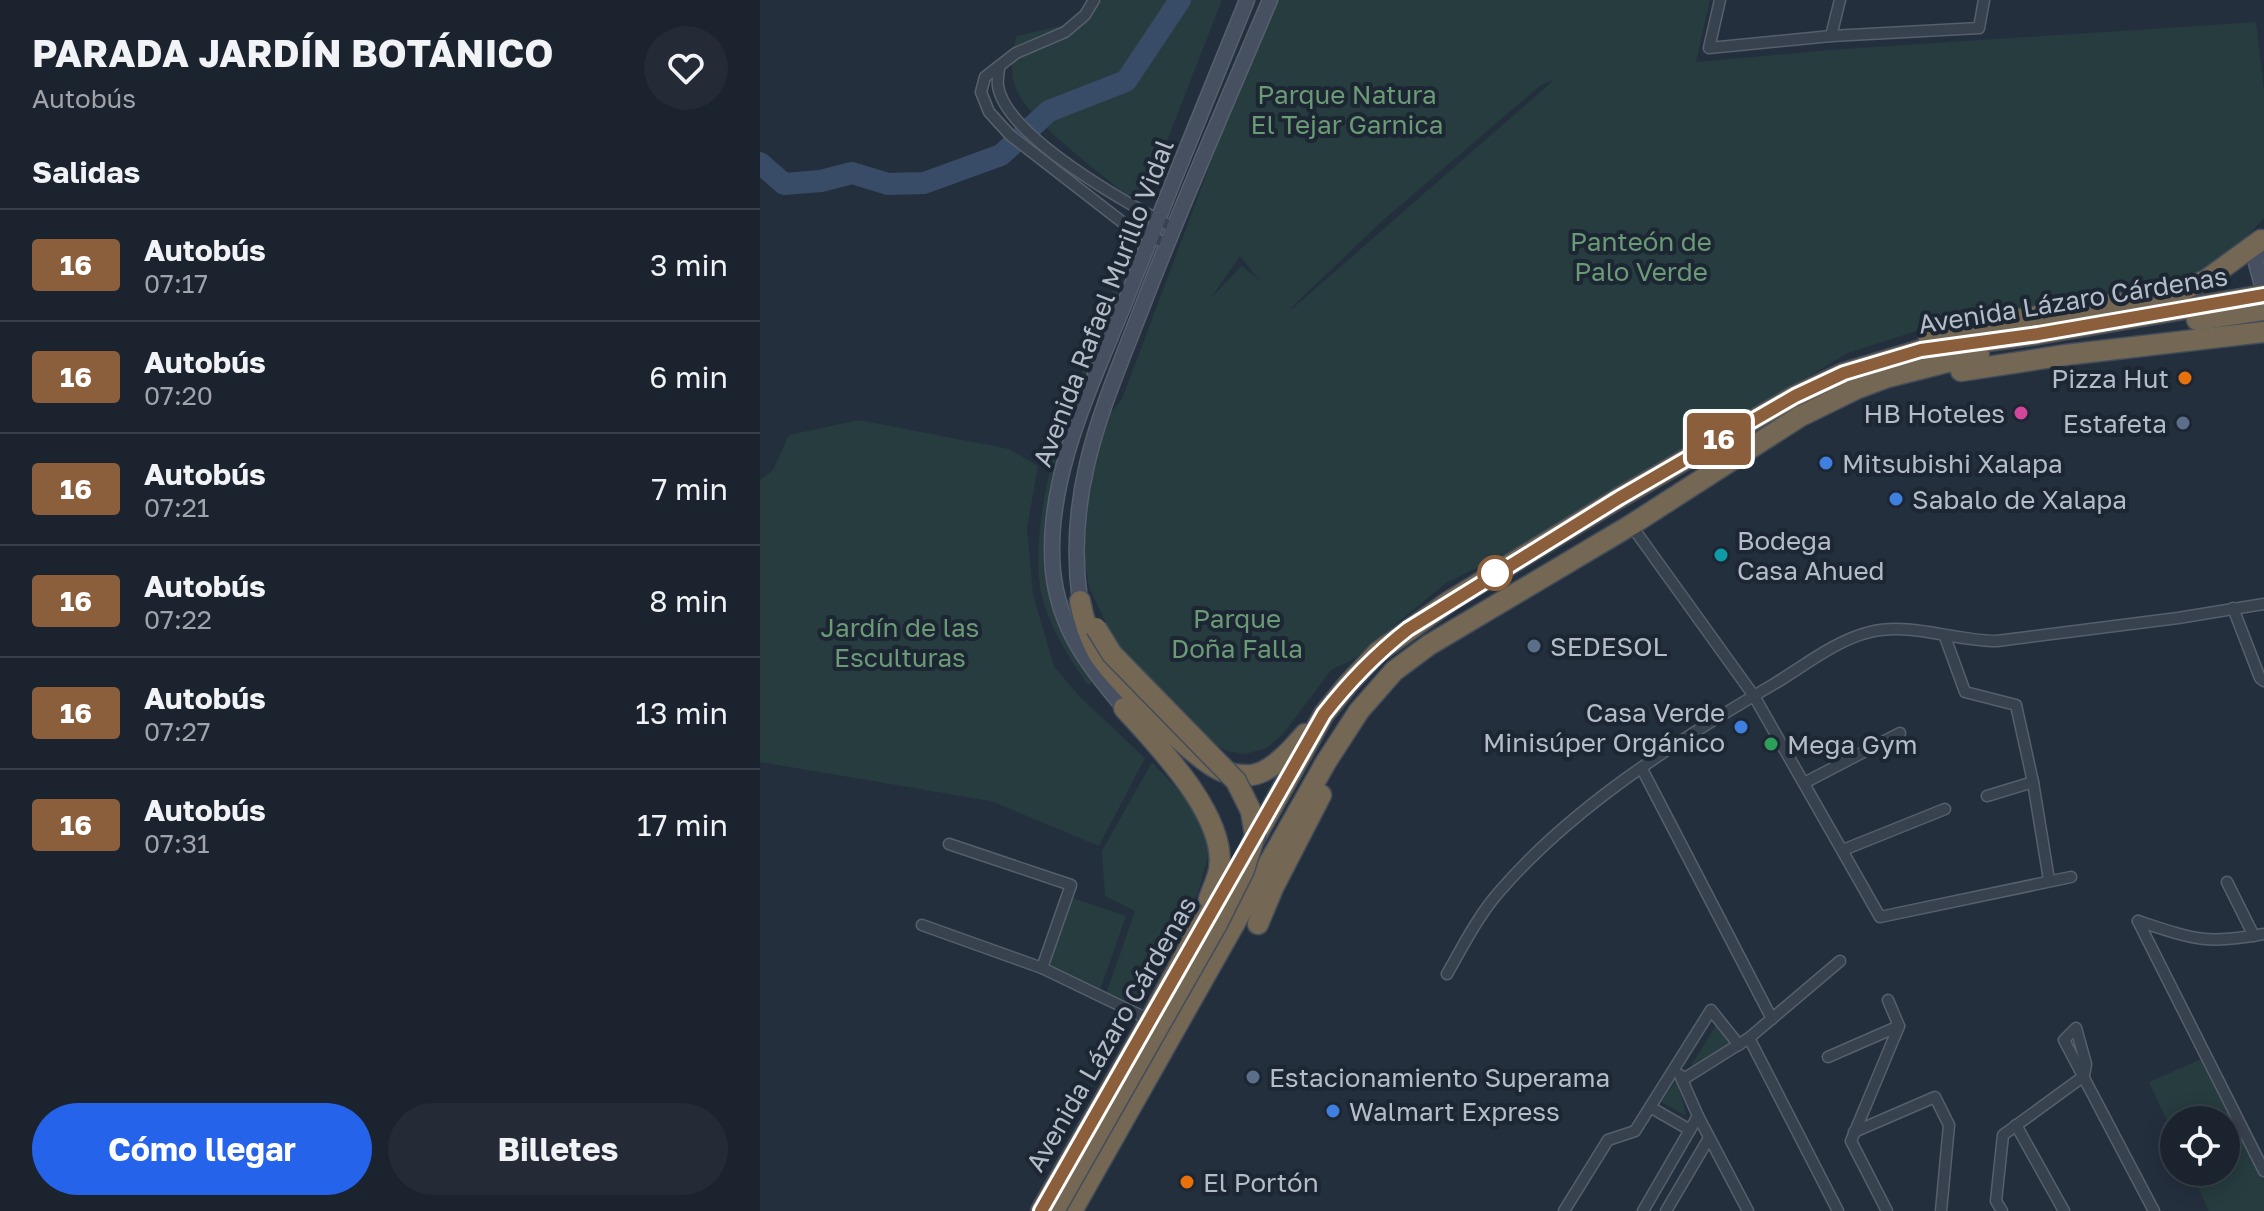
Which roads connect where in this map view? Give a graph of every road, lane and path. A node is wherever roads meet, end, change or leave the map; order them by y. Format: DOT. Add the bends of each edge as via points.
graph roads {
  1 [pos="1094,0"];
  2 [pos="1247,0"];
  3 [pos="1270,0"];
  4 [pos="1720,0"];
  5 [pos="1840,0"];
  6 [pos="1984,0"];
  7 [pos="1831,36"];
  8 [pos="999,67"];
  9 [pos="1109,193"];
  10 [pos="1100,205"];
  11 [pos="1158,219"];
  12 [pos="1174,228"];
  13 [pos="1151,238"];
  14 [pos="2263,238"];
  15 [pos="1167,244"];
  16 [pos="2262,288"];
  17 [pos="2264,310"];
  18 [pos="2264,332"];
  19 [pos="1880,360"];
  20 [pos="1856,389"];
  21 [pos="1631,525"];
  22 [pos="1080,601"];
  23 [pos="2264,604"];
  24 [pos="2233,608"];
  25 [pos="1945,637"];
  26 [pos="2264,681"];
  27 [pos="1754,696"];
  28 [pos="1124,708"];
  29 [pos="1324,714"];
  30 [pos="1900,733"];
  31 [pos="1326,762"];
  32 [pos="1642,769"];
  33 [pos="1806,782"];
  34 [pos="2033,782"];
  35 [pos="1987,796"];
  36 [pos="1945,809"];
  37 [pos="949,844"];
  38 [pos="1843,850"];
  39 [pos="2071,877"];
  40 [pos="2049,880"];
  41 [pos="2227,882"];
  42 [pos="1258,924"];
  43 [pos="922,925"];
  44 [pos="1199,929"];
  45 [pos="2259,935"];
  46 [pos="1840,961"];
  47 [pos="1042,968"];
  48 [pos="1447,974"];
  49 [pos="1888,1000"];
  50 [pos="1772,1019"];
  51 [pos="1150,1020"];
  52 [pos="1899,1026"];
  53 [pos="1749,1038"];
  54 [pos="1739,1045"];
  55 [pos="1828,1057"];
  56 [pos="1676,1066"];
  57 [pos="1682,1080"];
  58 [pos="1650,1107"];
  59 [pos="1698,1116"];
  60 [pos="2016,1125"];
  61 [pos="1690,1130"];
  62 [pos="1854,1132"];
  63 [pos="1709,1138"];
  64 [pos="2264,1171"];
  65 [pos="1041,1211"];
  66 [pos="1054,1211"];
  67 [pos="1072,1211"];
  68 [pos="1564,1211"];
  69 [pos="1643,1211"];
  70 [pos="1666,1211"];
  71 [pos="1748,1211"];
  72 [pos="1838,1211"];
  73 [pos="1887,1211"];
  74 [pos="1941,1211"];
  75 [pos="2002,1211"];
  76 [pos="2064,1211"];
  77 [pos="2154,1211"];
  1 -- 8 [label="street" via="1065,32 1016,53"];
  2 -- 11 [label="main road, Avenida Rafael Murillo Vidal"];
  3 -- 12 [label="main road, Avenida Rafael Murillo Vidal"];
  4 -- 7 [label="street" via="1709,48"];
  5 -- 7 [label="street"];
  6 -- 7 [label="street" via="1979,28"];
  8 -- 9 [label="street" via="998,86 1018,122"];
  8 -- 10 [label="street" via="985,77 981,92 996,122"];
  9 -- 10 [label="street"];
  9 -- 11 [label="street"];
  10 -- 13 [label="street"];
  11 -- 12 [label="street"];
  11 -- 13 [label="main road, Avenida Rafael Murillo Vidal"];
  12 -- 15 [label="main road, Avenida Rafael Murillo Vidal"];
  13 -- 15 [label="street"];
  13 -- 28 [label="main road, Avenida Rafael Murillo Vidal" via="1068,450 1054,518 1053,571 1062,615 1087,665"];
  14 -- 16 [label="main road" via="2256,263"];
  14 -- 19 [label="highway" via="2206,280 2182,290 1963,328"];
  15 -- 22 [label="main road, Avenida Rafael Murillo Vidal" via="1085,462 1076,529"];
  16 -- 19 [label="highway, Avenida Lázaro Cárdenas"];
  17 -- 20 [label="highway, Avenida Lázaro Cárdenas" via="1967,356"];
  18 -- 20 [label="highway" via="2051,357 1886,389"];
  19 -- 29 [label="highway, Avenida Lázaro Cárdenas" via="1795,396 1450,601 1378,652"];
  20 -- 21 [label="highway, Avenida Lázaro Cárdenas" via="1799,417"];
  21 -- 27 [label="street"];
  21 -- 31 [label="highway, Avenida Lázaro Cárdenas" via="1394,671 1359,711"];
  22 -- 29 [label="highway" via="1086,628 1112,671 1186,746 1220,770 1255,775 1267,769"];
  22 -- 66 [label="highway, bridge" via="1112,654 1236,781 1251,811 1255,835 1217,924"];
  23 -- 24 [label="street"];
  24 -- 25 [label="street" via="1997,641"];
  24 -- 26 [label="street"];
  25 -- 27 [label="street" via="1908,629 1867,632"];
  25 -- 34 [label="street" via="1965,692 2016,705"];
  27 -- 32 [label="street"];
  27 -- 33 [label="street"];
  28 -- 44 [label="highway" via="1167,755 1209,818 1219,869"];
  29 -- 44 [label="highway, Avenida Lázaro Cárdenas"];
  30 -- 33 [label="street"];
  31 -- 42 [label="highway" via="1319,802"];
  31 -- 67 [label="highway, Avenida Lázaro Cárdenas"];
  32 -- 48 [label="street" via="1562,827 1499,891"];
  32 -- 50 [label="street"];
  33 -- 38 [label="street"];
  34 -- 35 [label="street"];
  34 -- 40 [label="street"];
  36 -- 38 [label="street"];
  37 -- 47 [label="street" via="1071,885"];
  38 -- 40 [label="street" via="1880,917"];
  39 -- 40 [label="street"];
  41 -- 45 [label="street"];
  43 -- 47 [label="street"];
  44 -- 51 [label="highway, Avenida Lázaro Cárdenas"];
  45 -- 64 [label="street" via="2198,940 2138,921"];
  46 -- 50 [label="street"];
  47 -- 51 [label="street"];
  49 -- 52 [label="street"];
  50 -- 53 [label="street"];
  51 -- 65 [label="highway, Avenida Lázaro Cárdenas"];
  52 -- 55 [label="street"];
  52 -- 62 [label="street"];
  53 -- 54 [label="street"];
  53 -- 72 [label="street"];
  54 -- 56 [label="street" via="1711,1010"];
  54 -- 57 [label="street"];
  56 -- 57 [label="street"];
  56 -- 58 [label="street"];
  57 -- 59 [label="street"];
  58 -- 61 [label="street"];
  58 -- 68 [label="street" via="1635,1131 1608,1140"];
  59 -- 61 [label="street"];
  59 -- 63 [label="street"];
  60 -- 75 [label="street" via="2003,1135 1996,1201"];
  60 -- 76 [label="street"];
  60 -- 77 [label="street" via="2084,1076"];
  61 -- 69 [label="street"];
  62 -- 73 [label="street" via="1851,1141"];
  62 -- 74 [label="street" via="1935,1097 1949,1125"];
  63 -- 70 [label="street"];
  63 -- 71 [label="street"];
}
